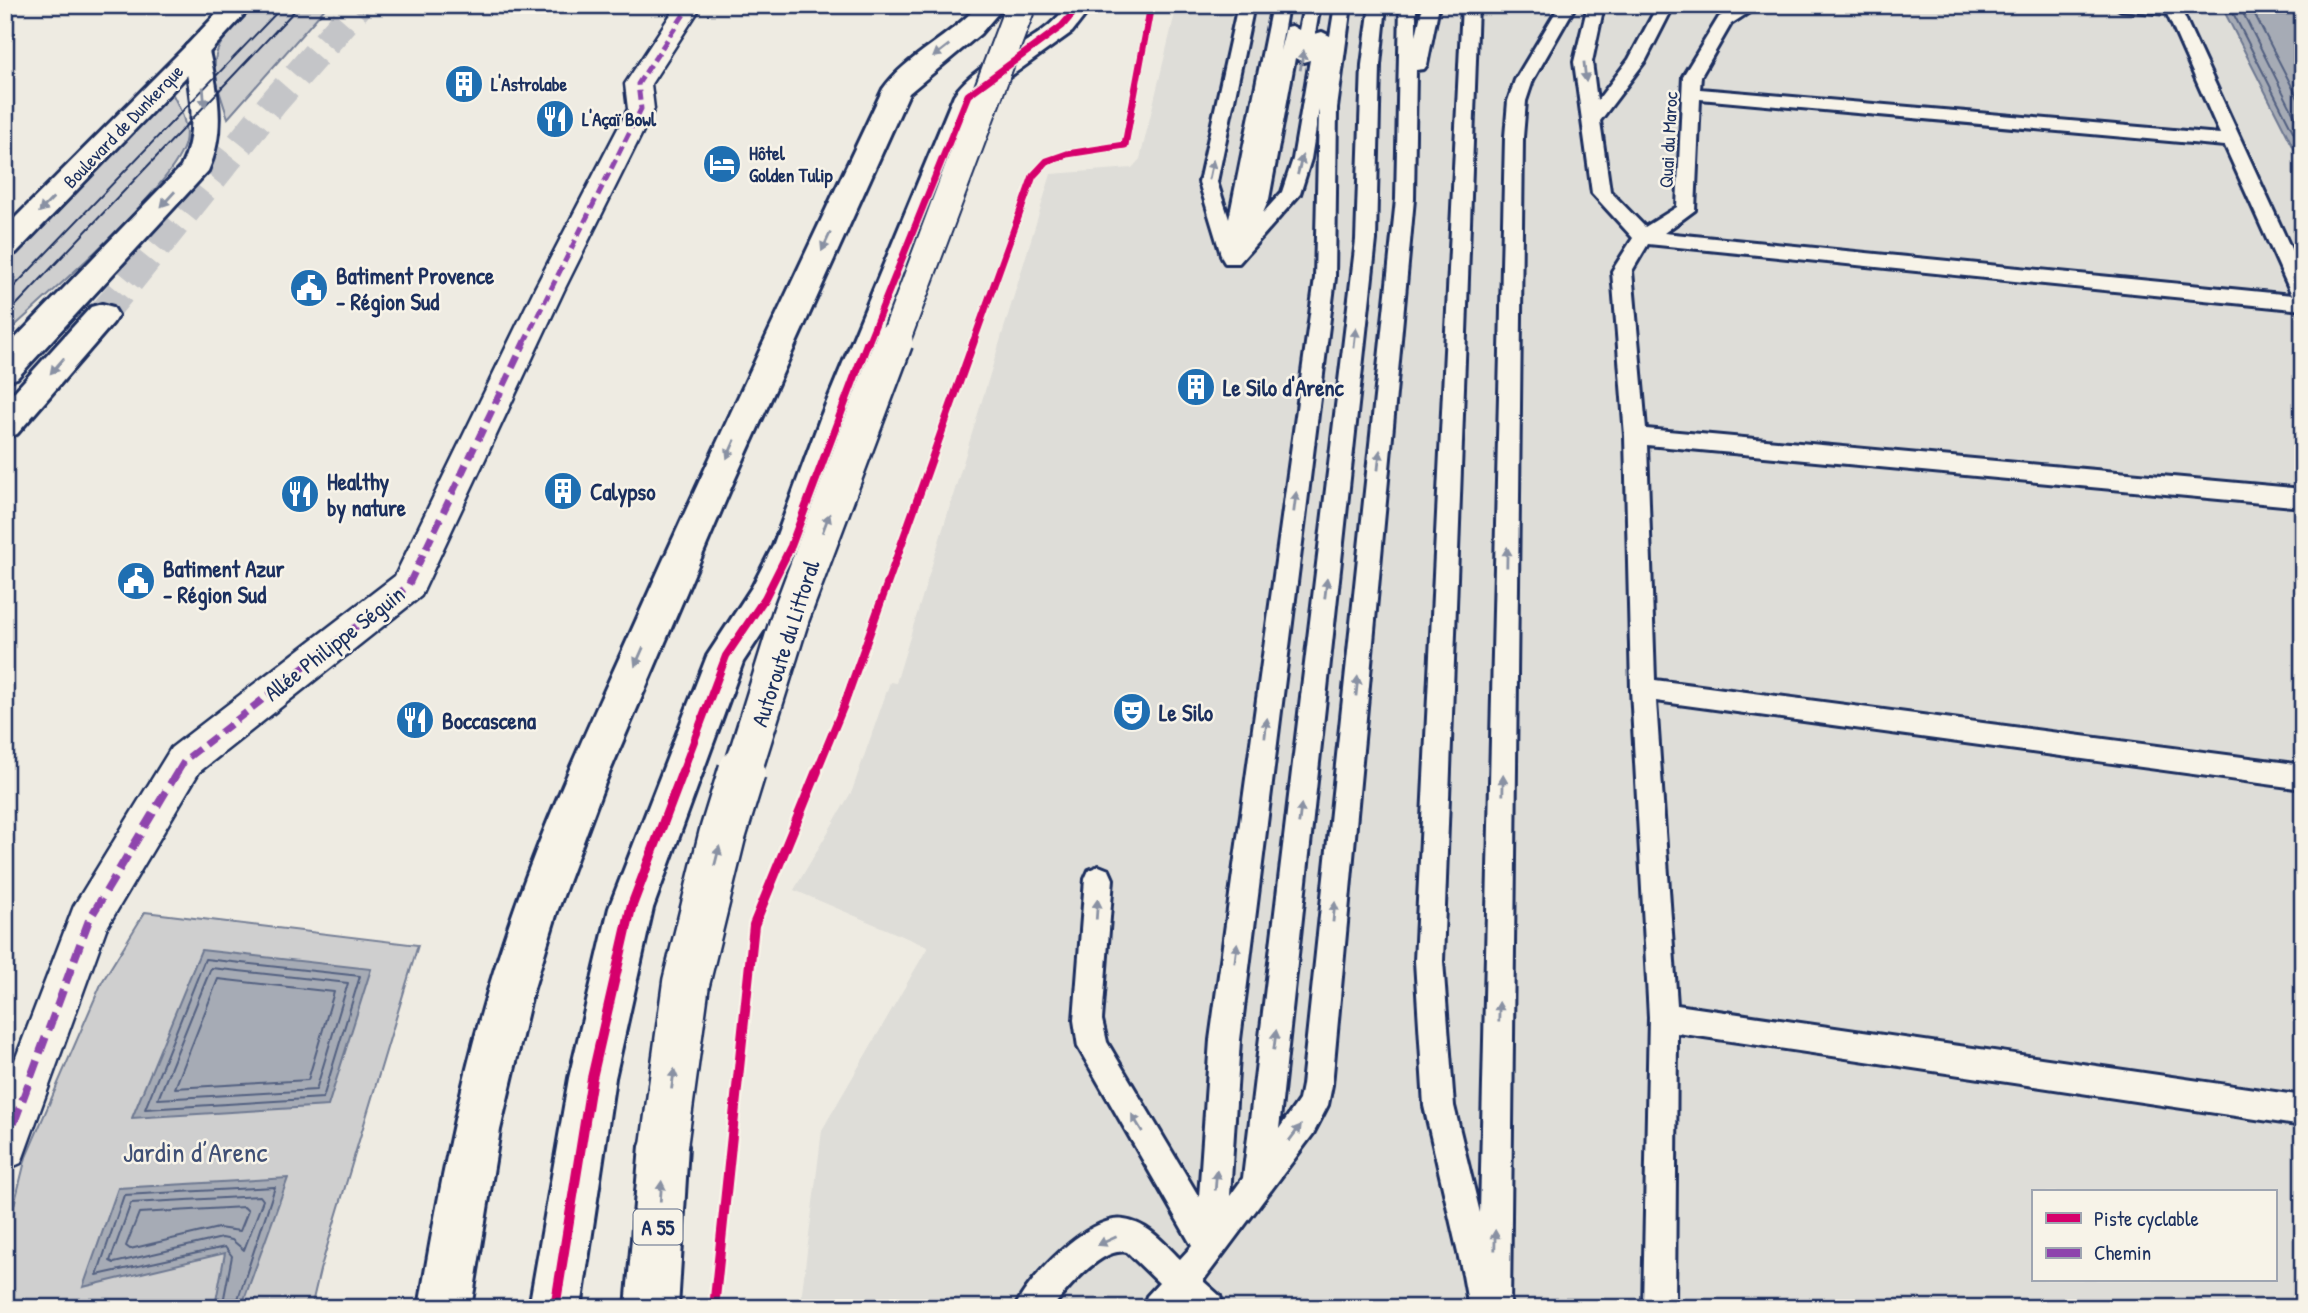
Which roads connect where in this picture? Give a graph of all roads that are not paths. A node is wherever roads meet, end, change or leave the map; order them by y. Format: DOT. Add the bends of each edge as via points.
graph roads {
  1 [pos="240,5"];
  2 [pos="690,5"];
  3 [pos="992,5"];
  4 [pos="1021,5"];
  5 [pos="1080,5"];
  6 [pos="1246,5"];
  7 [pos="1263,5"];
  8 [pos="1280,5"];
  9 [pos="1296,5"];
  10 [pos="1312,5"];
  11 [pos="1327,5"];
  12 [pos="1343,5"];
  13 [pos="1365,5"];
  14 [pos="1378,5"];
  15 [pos="1391,5"];
  16 [pos="1408,5"];
  17 [pos="1420,5"];
  18 [pos="1431,5"];
  19 [pos="1471,5"];
  20 [pos="1568,5"];
  21 [pos="1596,5"];
  22 [pos="1666,5"];
  23 [pos="1752,5"];
  24 [pos="2121,5"];
  25 [pos="2172,7"];
  26 [pos="196,51"];
  27 [pos="1691,93"];
  28 [pos="1406,121"];
  29 [pos="1591,121"];
  30 [pos="2233,141"];
  31 [pos="1643,237"];
  32 [pos="1366,240"];
  33 [pos="5,246"];
  34 [pos="1232,258"];
  35 [pos="2303,300"];
  36 [pos="102,315"];
  37 [pos="5,370"];
  38 [pos="5,425"];
  39 [pos="1636,436"];
  40 [pos="2303,498"];
  41 [pos="1643,689"];
  42 [pos="2303,777"];
  43 [pos="1099,879"];
  44 [pos="1663,1017"];
  45 [pos="2303,1111"];
  46 [pos="5,1147"];
  47 [pos="1258,1181"];
  48 [pos="1211,1248"];
  49 [pos="1181,1282"];
  50 [pos="445,1308"];
  51 [pos="555,1308"];
  52 [pos="652,1308"];
  53 [pos="1031,1308"];
  54 [pos="1159,1308"];
  55 [pos="1208,1308"];
  56 [pos="1483,1308"];
  57 [pos="1494,1308"];
  58 [pos="1658,1308"];
  1 -- 26 [label="main road, Boulevard de Dunkerque"];
  2 -- 46 [label="street, Allée Philippe Séguin" via="638,84 641,109 408,586 185,760 89,920"];
  3 -- 50 [label="main road, one-way" via="980,21 897,89 602,741 520,958 484,1102"];
  52 -- 4 [label="main road, Autoroute du Littoral / A 55, one-way, bridge" via="664,1146 687,983 722,836 791,615"];
  5 -- 51 [label="main road" via="1063,27 968,94 838,416 792,545 765,598 726,656 631,908 592,1078"];
  34 -- 6 [label="lane, one-way" via="1208,182"];
  7 -- 34 [label="lane" via="1224,191"];
  8 -- 34 [label="lane"];
  9 -- 34 [label="lane" via="1260,199"];
  34 -- 10 [label="lane, one-way" via="1280,189"];
  34 -- 11 [label="lane, one-way" via="1291,194 1302,159"];
  48 -- 12 [label="lane, one-way" via="1225,1040 1325,278 1328,108"];
  13 -- 32 [label="lane" via="1354,92"];
  14 -- 32 [label="lane" via="1371,65"];
  15 -- 32 [label="lane" via="1383,76 1383,141"];
  16 -- 28 [label="lane"];
  17 -- 28 [label="lane"];
  18 -- 28 [label="lane"];
  19 -- 56 [label="lane" via="1429,961 1439,1105"];
  57 -- 20 [label="lane, one-way" via="1514,137 1524,80"];
  21 -- 29 [label="lane, one-way" via="1583,62"];
  22 -- 29 [label="lane" via="1637,60"];
  23 -- 27 [label="lane, Quai du Maroc" via="1725,21 1692,76"];
  24 -- 25 [label="lane"];
  25 -- 30 [label="lane"];
  26 -- 33 [label="main road, Boulevard de Dunkerque, one-way"];
  26 -- 37 [label="main road, one-way" via="205,107 202,157 193,172"];
  27 -- 30 [label="lane"];
  27 -- 31 [label="lane, Quai du Maroc" via="1686,210"];
  47 -- 28 [label="lane, one-way" via="1313,1105 1317,1084 1405,199"];
  29 -- 31 [label="lane" via="1601,193"];
  30 -- 35 [label="lane"];
  31 -- 35 [label="lane"];
  31 -- 39 [label="lane" via="1622,271"];
  47 -- 32 [label="lane, one-way"];
  36 -- 38 [label="main road, one-way"];
  39 -- 40 [label="lane"];
  39 -- 41 [label="lane"];
  41 -- 42 [label="lane"];
  41 -- 44 [label="lane"];
  48 -- 43 [label="lane, one-way" via="1093,1047 1088,1020"];
  44 -- 45 [label="lane"];
  44 -- 58 [label="lane"];
  47 -- 48 [label="lane"];
  48 -- 49 [label="lane"];
  49 -- 53 [label="lane, one-way" via="1138,1241 1126,1235 1112,1236 1087,1251"];
  49 -- 54 [label="lane"];
  49 -- 55 [label="lane"];
}
